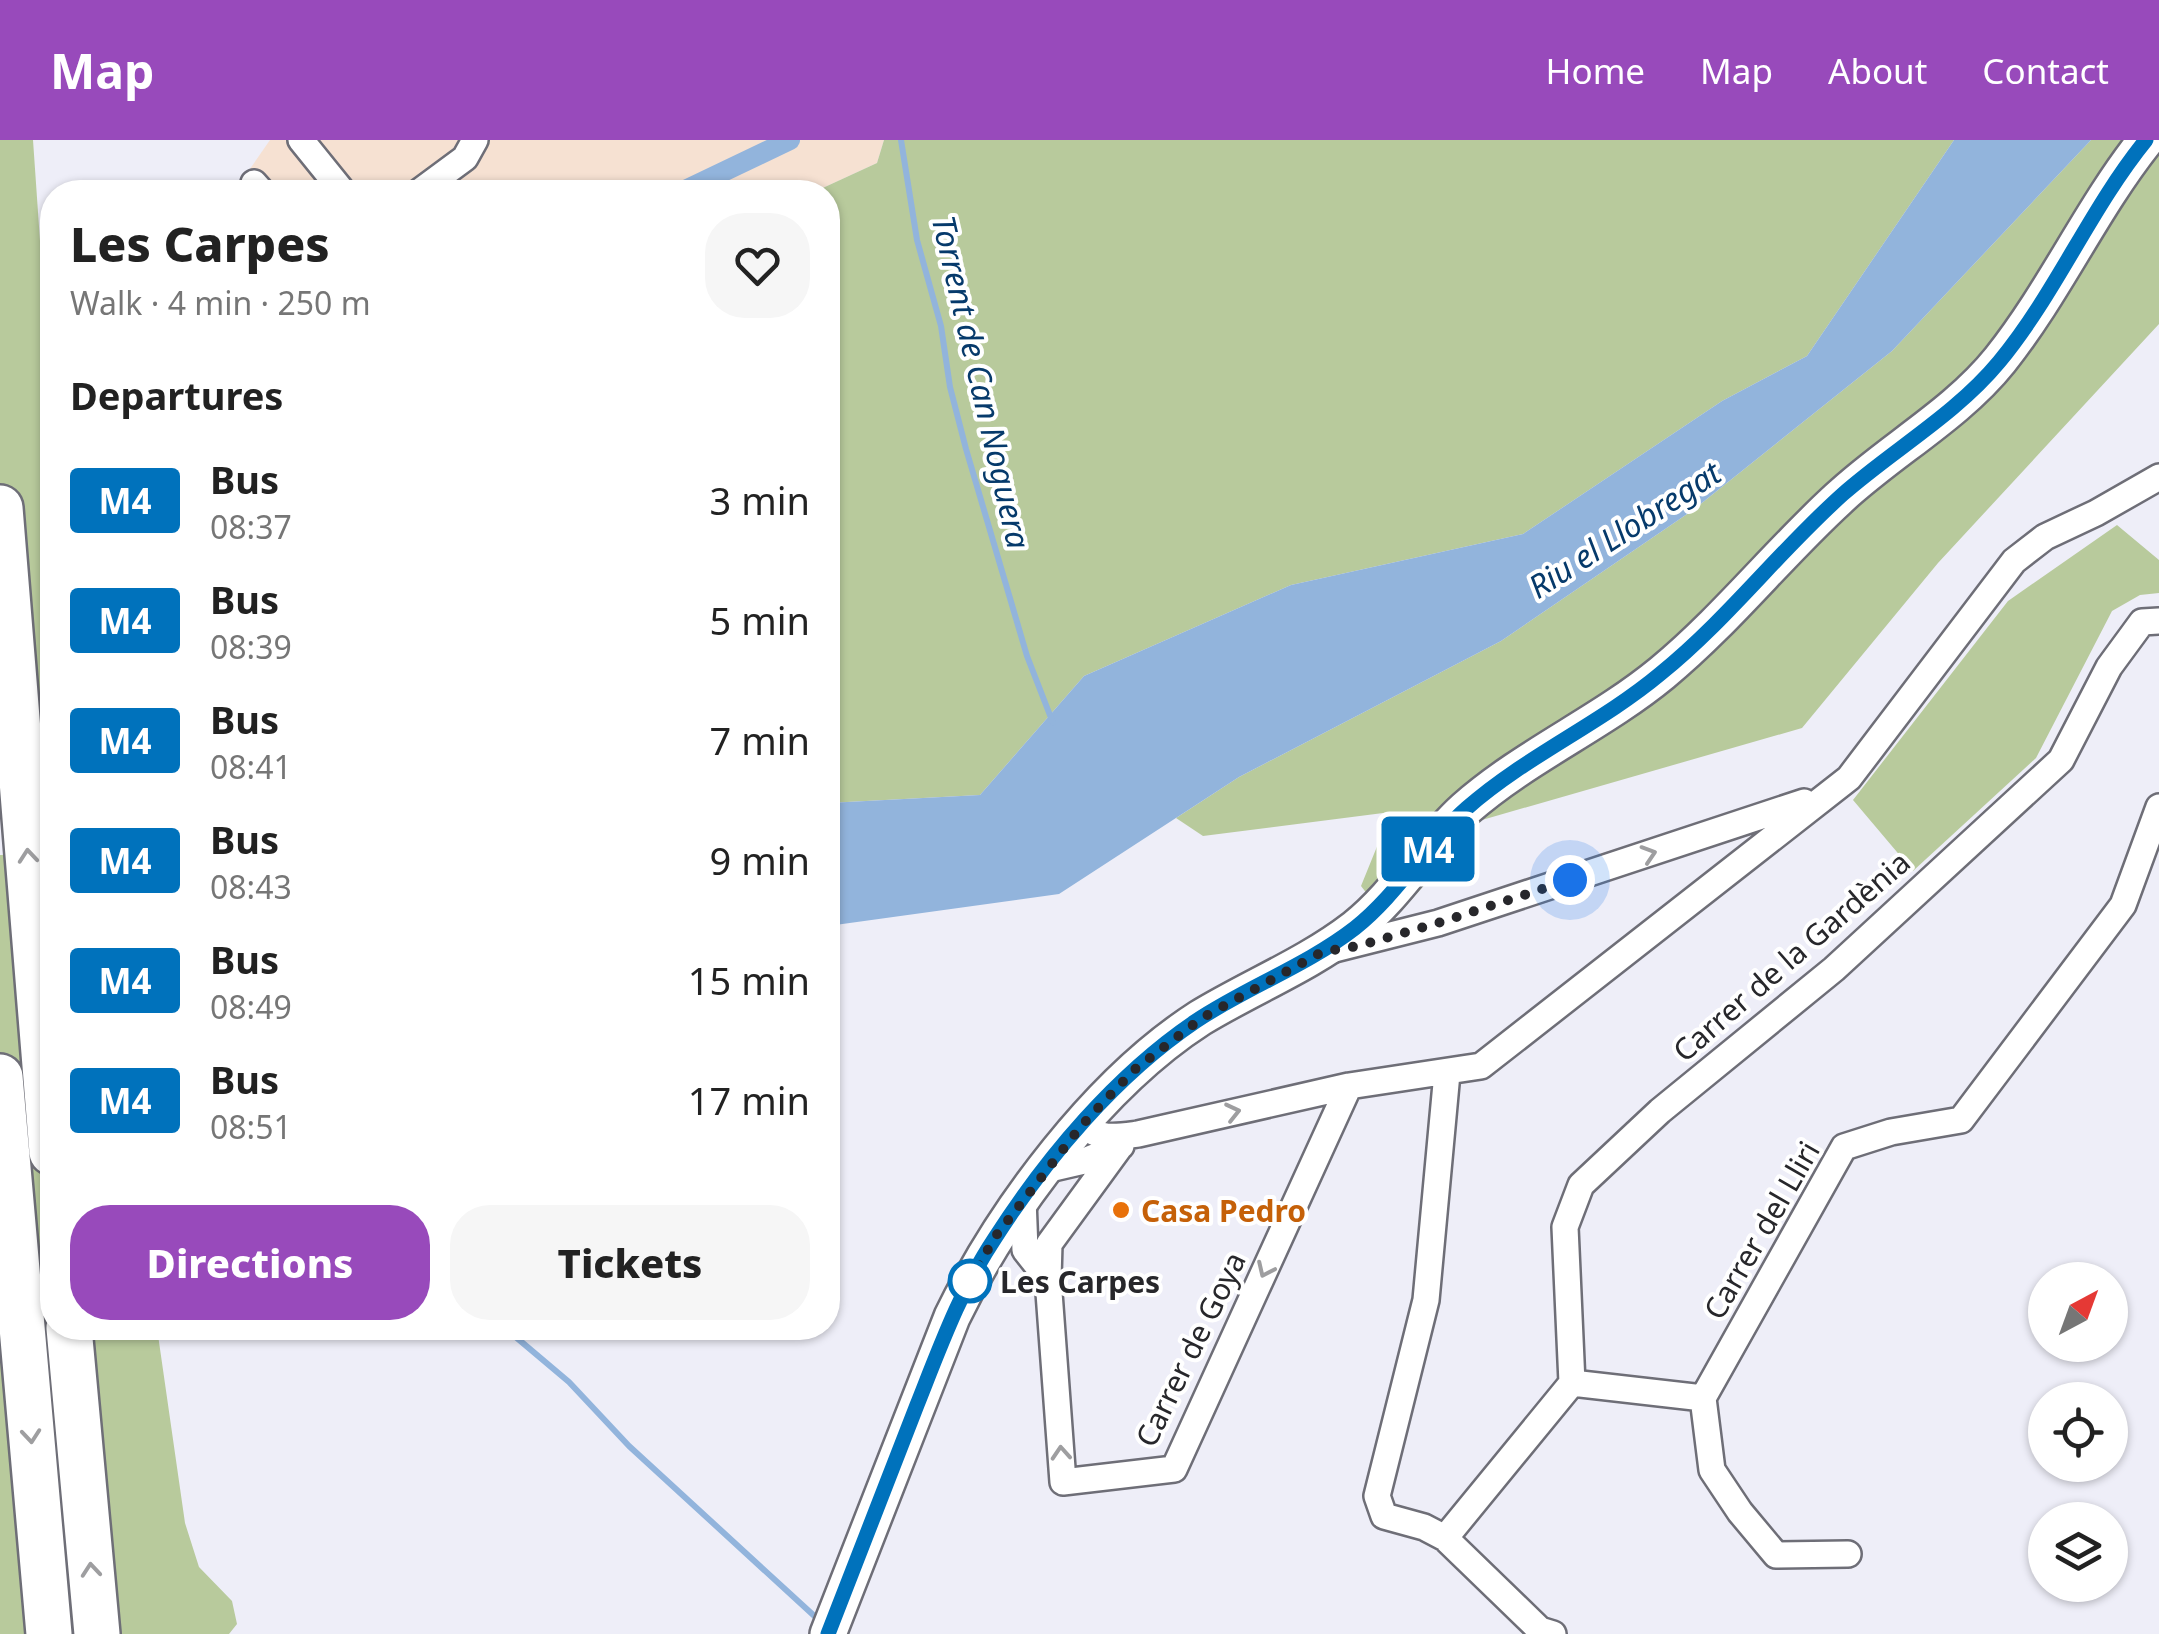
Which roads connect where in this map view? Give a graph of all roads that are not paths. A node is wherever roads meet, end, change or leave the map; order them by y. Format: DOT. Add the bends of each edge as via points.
graph roads {
  1 [pos="301,140"];
  2 [pos="475,140"];
  3 [pos="2146,140"];
  4 [pos="333,180"];
  5 [pos="435,180"];
  6 [pos="2159,477"];
  7 [pos="0,508"];
  8 [pos="2159,621"];
  9 [pos="1824,796"];
  10 [pos="2159,807"];
  11 [pos="1322,952"];
  12 [pos="40,1004"];
  13 [pos="1446,1074"];
  14 [pos="0,1076"];
  15 [pos="1349,1086"];
  16 [pos="1082,1125"];
  17 [pos="1129,1141"];
  18 [pos="1045,1170"];
  19 [pos="1022,1199"];
  20 [pos="973,1274"];
  21 [pos="1048,1279"];
  22 [pos="69,1340"];
  23 [pos="1572,1383"];
  24 [pos="1703,1398"];
  25 [pos="1444,1538"];
  26 [pos="1848,1554"];
  27 [pos="49,1634"];
  28 [pos="97,1634"];
  29 [pos="828,1634"];
  30 [pos="1553,1634"];
  1 -- 4 [label="street"];
  2 -- 5 [label="street" via="465,158"];
  3 -- 11 [label="street" via="2020,334 1974,388 1840,497 1659,676 1464,810 1387,898"];
  6 -- 9 [label="street" via="2044,536 2014,562 1871,753"];
  12 -- 7 [label="highway, one-way"];
  8 -- 23 [label="street, Carrer de la Gardènia" via="2142,622 2108,668 2061,760 1834,969 1660,1110 1581,1185 1564,1227"];
  11 -- 9 [label="street, one-way" via="1438,923"];
  9 -- 13 [label="street" via="1481,1066"];
  10 -- 24 [label="street, Carrer del Lliri" via="2124,905 1961,1120 1844,1147"];
  11 -- 16 [label="street" via="1165,1043"];
  13 -- 15 [label="street"];
  13 -- 25 [label="street" via="1426,1300 1377,1496 1384,1516"];
  14 -- 27 [label="highway, one-way"];
  17 -- 15 [label="street, one-way"];
  15 -- 21 [label="street, Carrer de Goya, one-way" via="1174,1469 1062,1482"];
  16 -- 17 [label="street" via="1095,1135"];
  16 -- 18 [label="street"];
  17 -- 18 [label="street"];
  17 -- 21 [label="street, Carrer de Goya" via="1049,1244"];
  18 -- 19 [label="street"];
  19 -- 20 [label="street"];
  19 -- 21 [label="street, Carrer de Goya" via="1026,1250"];
  20 -- 21 [label="street" via="1025,1262"];
  20 -- 29 [label="street"];
  28 -- 22 [label="highway, one-way"];
  23 -- 24 [label="street"];
  23 -- 25 [label="street"];
  24 -- 26 [label="street" via="1712,1470 1776,1555"];
  25 -- 30 [label="street" via="1540,1630"];
}
